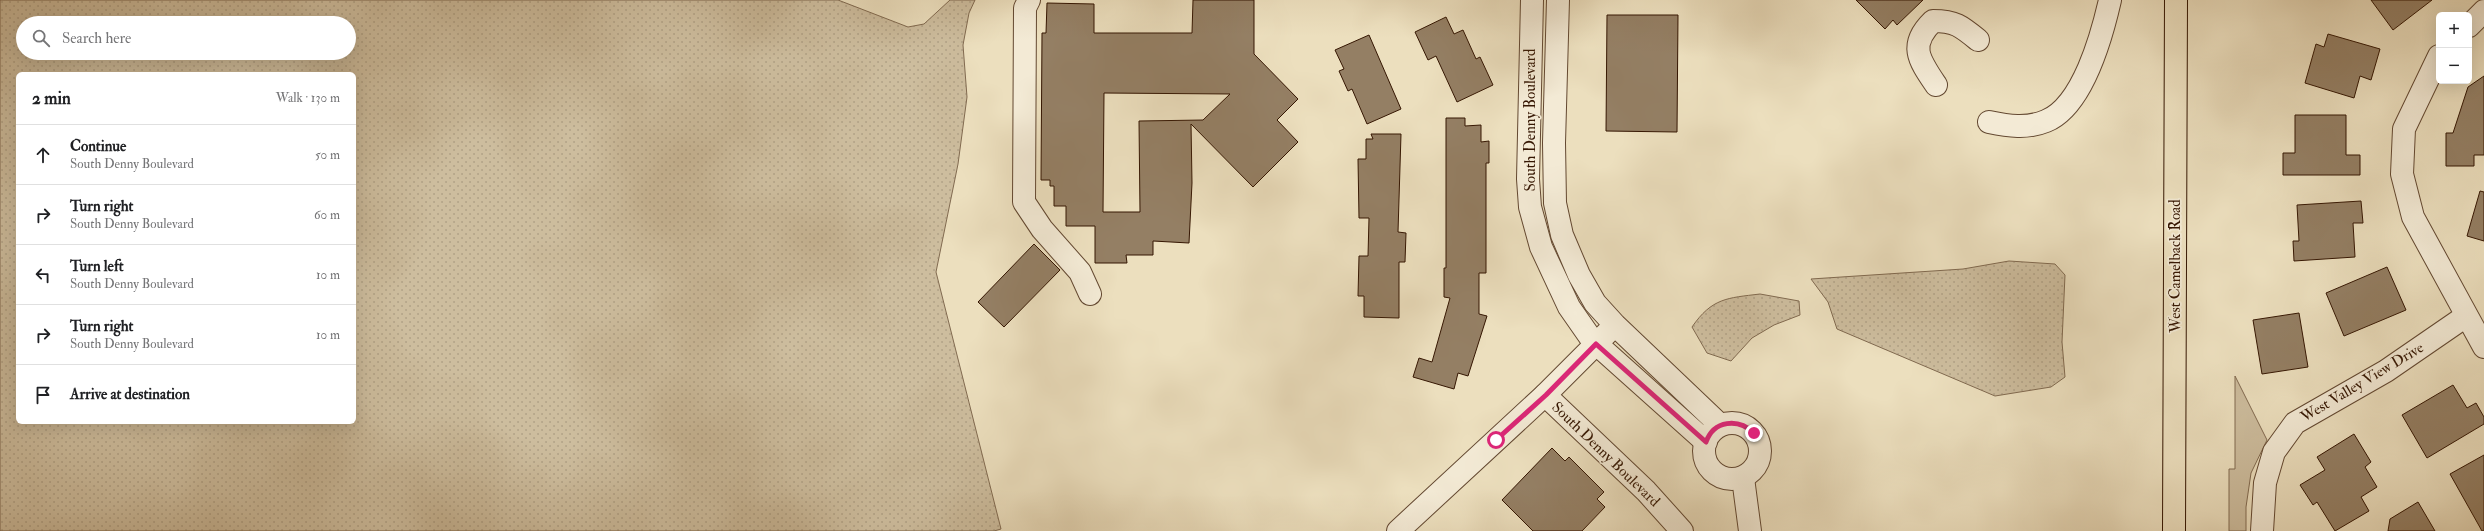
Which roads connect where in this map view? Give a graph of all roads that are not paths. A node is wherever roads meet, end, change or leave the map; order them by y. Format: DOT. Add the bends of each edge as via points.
graph roads {
  1 [pos="1029,0"];
  2 [pos="1532,0"];
  3 [pos="1558,0"];
  4 [pos="2110,0"];
  5 [pos="2176,0"];
  6 [pos="2484,12"];
  7 [pos="2472,23"];
  8 [pos="1978,40"];
  9 [pos="2436,62"];
  10 [pos="1936,85"];
  11 [pos="1989,122"];
  12 [pos="1090,294"];
  13 [pos="2466,316"];
  14 [pos="1615,325"];
  15 [pos="1596,344"];
  16 [pos="2484,347"];
  17 [pos="1546,395"];
  18 [pos="1720,425"];
  19 [pos="1706,442"];
  20 [pos="1743,478"];
  21 [pos="1398,531"];
  22 [pos="1682,531"];
  23 [pos="1750,531"];
  24 [pos="2174,531"];
  25 [pos="2262,531"];
  1 -- 12 [label="street" via="1026,8 1024,202 1042,229 1080,272"];
  2 -- 15 [label="street, South Denny Boulevard" via="1528,179 1530,207 1541,247 1554,279 1569,307"];
  3 -- 14 [label="street, South Denny Boulevard" via="1555,203 1562,235 1579,275 1595,303"];
  4 -- 11 [label="street" via="2103,30 2090,66 2070,101 2047,121 2014,126"];
  5 -- 24 [label="main road, West Camelback Road"];
  6 -- 7 [label="street"];
  8 -- 10 [label="street" via="1957,24 1947,21 1933,21 1923,31 1917,43 1920,62"];
  9 -- 13 [label="street" via="2404,129 2402,174 2413,217"];
  13 -- 16 [label="street"];
  13 -- 25 [label="street, West Valley View Drive" via="2386,371 2295,423 2274,452 2265,483"];
  14 -- 15 [label="street, South Denny Boulevard"];
  14 -- 18 [label="street, South Denny Boulevard"];
  15 -- 17 [label="street, South Denny Boulevard"];
  15 -- 19 [label="street, South Denny Boulevard"];
  17 -- 21 [label="street, South Denny Boulevard"];
  17 -- 22 [label="street, South Denny Boulevard" via="1646,491"];
  18 -- 19 [label="street" via="1713,430"];
  18 -- 20 [label="street" via="1729,422 1743,425 1759,440 1761,449 1756,466"];
  19 -- 20 [label="street" via="1705,456 1714,472 1729,479"];
  20 -- 23 [label="street"];
}
